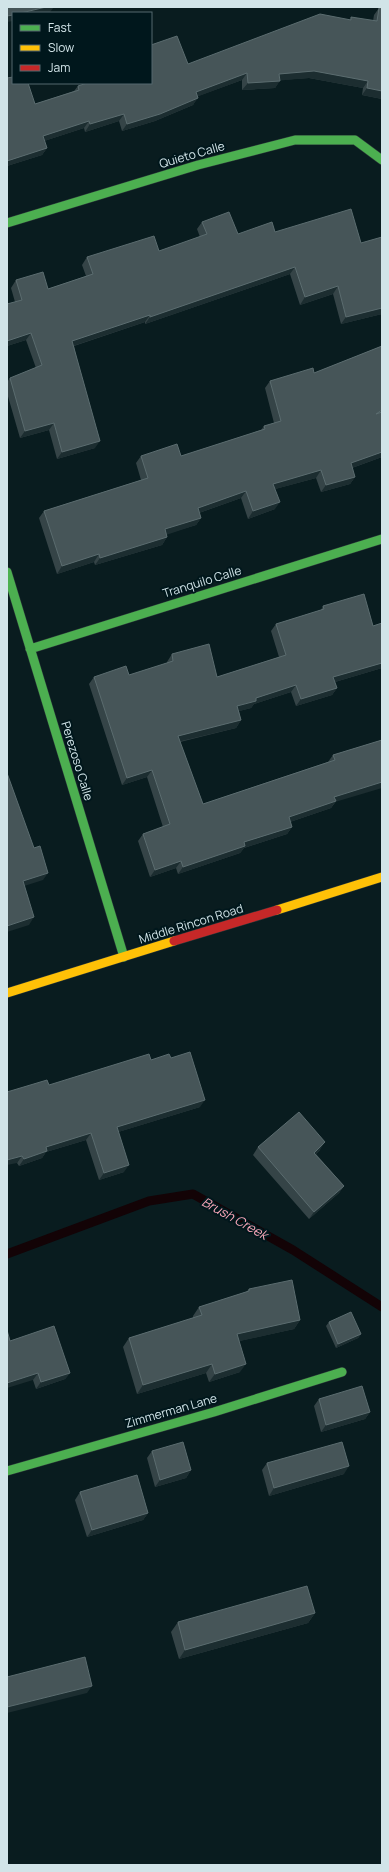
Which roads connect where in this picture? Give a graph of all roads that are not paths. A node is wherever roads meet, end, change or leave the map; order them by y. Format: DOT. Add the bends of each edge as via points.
graph roads {
  1 [pos="382,160"];
  2 [pos="7,223"];
  3 [pos="382,539"];
  4 [pos="7,572"];
  5 [pos="30,648"];
  6 [pos="382,877"];
  7 [pos="124,957"];
  8 [pos="7,993"];
  9 [pos="342,1372"];
  10 [pos="7,1471"];
  1 -- 2 [label="street, Quieto Calle" via="355,140 295,140 198,165"];
  3 -- 5 [label="street, Tranquilo Calle"];
  4 -- 5 [label="street, Perezoso Calle"];
  5 -- 7 [label="street, Perezoso Calle"];
  6 -- 7 [label="street, Middle Rincon Road"];
  7 -- 8 [label="street, Middle Rincon Road"];
  9 -- 10 [label="street, Zimmerman Lane"];
}
